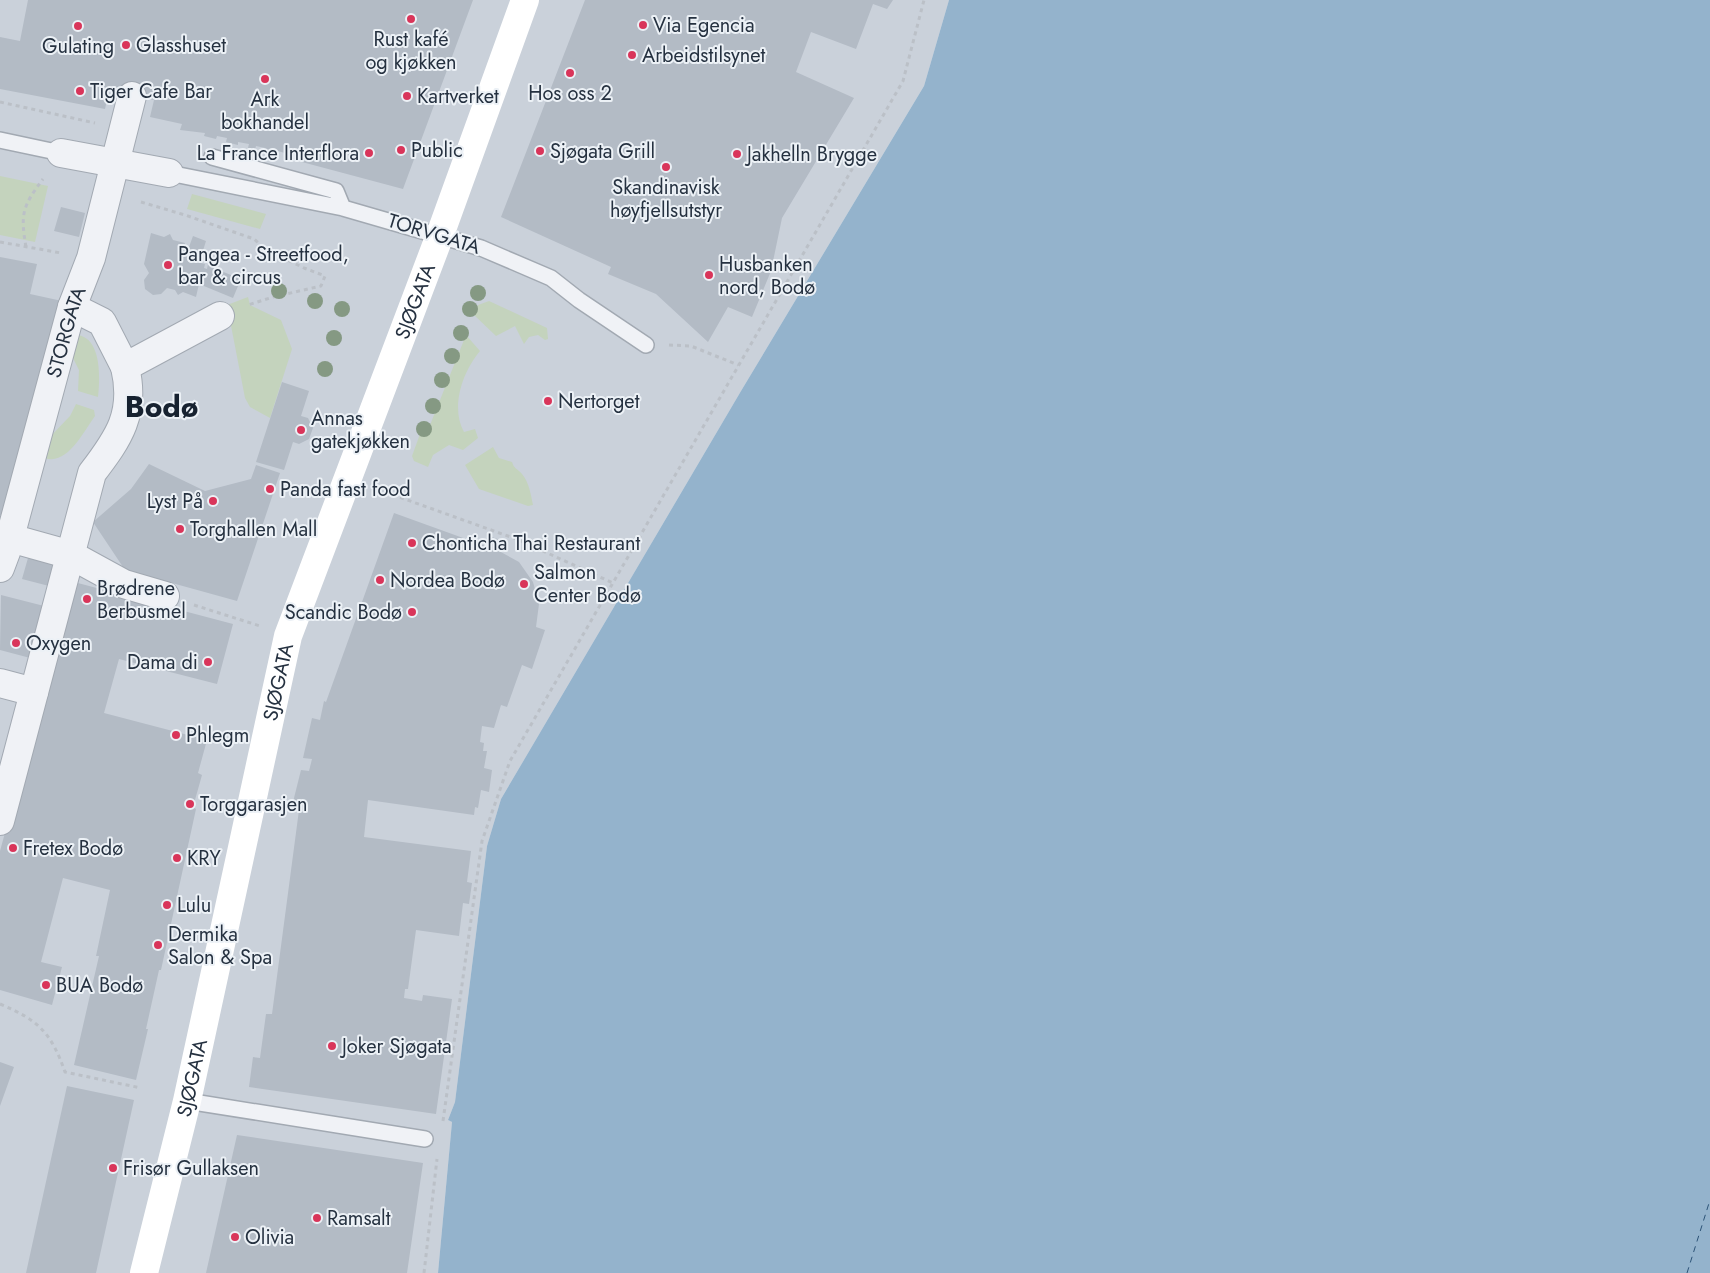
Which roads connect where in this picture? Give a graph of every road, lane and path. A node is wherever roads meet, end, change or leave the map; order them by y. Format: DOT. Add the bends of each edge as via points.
graph roads {
  1 [pos="525,0"];
  2 [pos="924,0"];
  3 [pos="132,96"];
  4 [pos="0,102"];
  5 [pos="122,129"];
  6 [pos="0,140"];
  7 [pos="61,153"];
  8 [pos="212,157"];
  9 [pos="115,163"];
  10 [pos="169,173"];
  11 [pos="45,176"];
  12 [pos="107,192"];
  13 [pos="343,208"];
  14 [pos="440,235"];
  15 [pos="0,242"];
  16 [pos="26,247"];
  17 [pos="91,258"];
  18 [pos="250,304"];
  19 [pos="72,307"];
  20 [pos="220,316"];
  21 [pos="646,345"];
  22 [pos="738,365"];
  23 [pos="125,367"];
  24 [pos="385,492"];
  25 [pos="4,552"];
  26 [pos="71,555"];
  27 [pos="613,582"];
  28 [pos="165,596"];
  29 [pos="265,628"];
  30 [pos="0,683"];
  31 [pos="34,692"];
  32 [pos="0,821"];
  33 [pos="0,1004"];
  34 [pos="141,1088"];
  35 [pos="187,1101"];
  36 [pos="442,1123"];
  37 [pos="425,1139"];
  38 [pos="438,1150"];
  39 [pos="144,1273"];
  40 [pos="424,1273"];
  1 -- 14 [label="street, SJØGATA"];
  2 -- 22 [label="path" via="903,81"];
  3 -- 5 [label="street, STORGATA"];
  4 -- 5 [label="path"];
  5 -- 9 [label="street, STORGATA"];
  6 -- 7 [label="lane"];
  7 -- 9 [label="street"];
  8 -- 13 [label="lane" via="336,191"];
  9 -- 10 [label="street"];
  9 -- 12 [label="street, STORGATA"];
  10 -- 13 [label="lane, TORVGATA"];
  11 -- 16 [label="path" via="28,200 22,221"];
  12 -- 17 [label="street, STORGATA"];
  12 -- 18 [label="path" via="254,239 265,249 325,276 321,286"];
  13 -- 14 [label="lane, TORVGATA"];
  14 -- 21 [label="lane, TORVGATA" via="481,248 551,278"];
  14 -- 35 [label="street, SJØGATA" via="288,636"];
  15 -- 16 [label="path"];
  16 -- 17 [label="path"];
  17 -- 19 [label="street, STORGATA"];
  19 -- 23 [label="street" via="102,322"];
  19 -- 25 [label="street, STORGATA"];
  20 -- 23 [label="street"];
  21 -- 22 [label="path" via="691,346"];
  22 -- 27 [label="path"];
  23 -- 26 [label="street" via="129,383 126,420 116,441 92,473"];
  24 -- 27 [label="path" via="519,540"];
  25 -- 26 [label="street"];
  26 -- 28 [label="street" via="124,584"];
  26 -- 31 [label="street"];
  27 -- 36 [label="path" via="510,761 482,841"];
  28 -- 29 [label="path"];
  30 -- 31 [label="street"];
  31 -- 32 [label="street"];
  33 -- 34 [label="path" via="34,1020 56,1047 65,1072"];
  35 -- 37 [label="lane"];
  35 -- 39 [label="street, SJØGATA"];
  38 -- 40 [label="path"];
}
